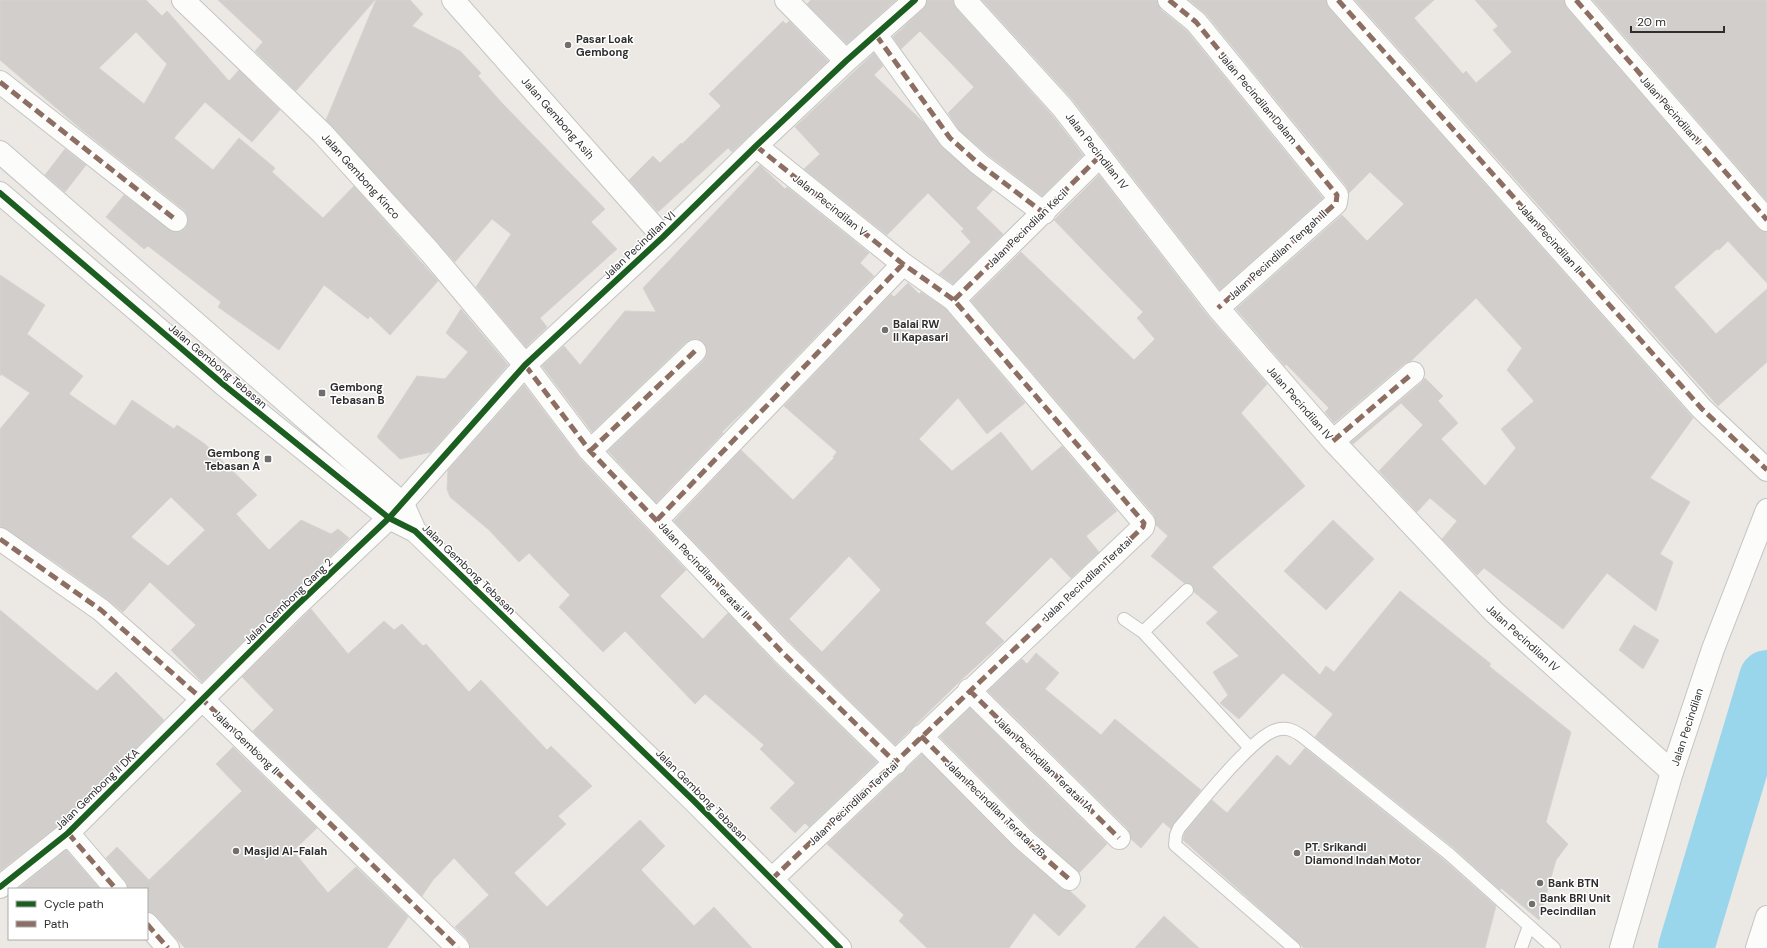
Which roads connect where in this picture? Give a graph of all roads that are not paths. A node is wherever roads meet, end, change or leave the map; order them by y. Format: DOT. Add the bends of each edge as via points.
graph roads {
  1 [pos="183,0"];
  2 [pos="454,0"];
  3 [pos="786,0"];
  4 [pos="915,0"];
  5 [pos="965,0"];
  6 [pos="1169,0"];
  7 [pos="1338,0"];
  8 [pos="1576,0"];
  9 [pos="876,35"];
  10 [pos="846,61"];
  11 [pos="0,82"];
  12 [pos="756,146"];
  13 [pos="0,152"];
  14 [pos="1100,156"];
  15 [pos="0,193"];
  16 [pos="1336,203"];
  17 [pos="1044,213"];
  18 [pos="176,220"];
  19 [pos="1767,220"];
  20 [pos="663,237"];
  21 [pos="903,264"];
  22 [pos="954,300"];
  23 [pos="1218,308"];
  24 [pos="695,351"];
  25 [pos="525,365"];
  26 [pos="1413,373"];
  27 [pos="1333,441"];
  28 [pos="590,452"];
  29 [pos="1767,470"];
  30 [pos="1767,510"];
  31 [pos="396,511"];
  32 [pos="656,520"];
  33 [pos="0,539"];
  34 [pos="1186,590"];
  35 [pos="1124,619"];
  36 [pos="1143,632"];
  37 [pos="969,690"];
  38 [pos="203,700"];
  39 [pos="921,736"];
  40 [pos="1250,748"];
  41 [pos="896,763"];
  42 [pos="1672,772"];
  43 [pos="68,833"];
  44 [pos="1120,838"];
  45 [pos="772,879"];
  46 [pos="1069,879"];
  47 [pos="0,887"];
  48 [pos="115,888"];
  49 [pos="1767,917"];
  50 [pos="148,925"];
  51 [pos="1529,926"];
  52 [pos="168,948"];
  53 [pos="458,948"];
  54 [pos="840,948"];
  55 [pos="1294,948"];
  56 [pos="1521,948"];
  57 [pos="1554,948"];
  58 [pos="1621,948"];
  59 [pos="1757,948"];
  1 -- 25 [label="street, Jalan Gembong Kinco" via="322,133 430,252"];
  2 -- 20 [label="street, Jalan Gembong Asih"];
  3 -- 10 [label="street"];
  4 -- 9 [label="street, Jalan Pecindilan VI"];
  5 -- 14 [label="street, Jalan Pecindilan IV" via="1062,106"];
  6 -- 16 [label="street, Jalan Pecindilan Dalam" via="1196,22 1310,160 1337,195"];
  7 -- 29 [label="street, Jalan Pecindilan II" via="1702,409"];
  8 -- 19 [label="street, Jalan Pecindilan I"];
  9 -- 10 [label="street, Jalan Pecindilan VI"];
  9 -- 17 [label="street" via="950,138 979,164"];
  10 -- 12 [label="street, Jalan Pecindilan VI"];
  11 -- 18 [label="street"];
  12 -- 20 [label="street, Jalan Pecindilan VI"];
  12 -- 21 [label="street, Jalan Pecindilan V"];
  13 -- 31 [label="street, Jalan Gembong Tebasan"];
  14 -- 17 [label="street, Jalan Pecindilan Kecil"];
  14 -- 23 [label="street, Jalan Pecindilan IV"];
  15 -- 31 [label="street, Jalan Gembong Tebasan" via="224,385"];
  16 -- 23 [label="street, Jalan Pecindilan Tengah II"];
  17 -- 22 [label="street, Jalan Pecindilan Kecil"];
  20 -- 25 [label="street, Jalan Pecindilan VI"];
  21 -- 22 [label="street, Jalan Pecindilan Teratai"];
  21 -- 32 [label="street"];
  22 -- 37 [label="street, Jalan Pecindilan Teratai" via="1144,524 1144,527"];
  23 -- 27 [label="street, Jalan Pecindilan IV"];
  24 -- 28 [label="street"];
  25 -- 28 [label="street, Jalan Pecindilan Teratai II"];
  25 -- 31 [label="street, Jalan Pecindilan VI"];
  26 -- 27 [label="street"];
  27 -- 42 [label="street, Jalan Pecindilan IV" via="1494,612"];
  28 -- 32 [label="street, Jalan Pecindilan Teratai II"];
  30 -- 42 [label="street, Jalan Pecindilan" via="1713,649"];
  31 -- 38 [label="street, Jalan Gembong Gang 2" via="294,608"];
  31 -- 45 [label="street, Jalan Gembong Tebasan"];
  32 -- 41 [label="street, Jalan Pecindilan Teratai II" via="781,651"];
  33 -- 38 [label="street, Jalan Gembong II" via="101,610"];
  34 -- 36 [label="lane"];
  35 -- 36 [label="lane"];
  36 -- 40 [label="lane"];
  37 -- 39 [label="street, Jalan Pecindilan Teratai"];
  37 -- 44 [label="street, Jalan Pecindilan Teratai 1A"];
  38 -- 43 [label="street, Jalan Gembong II DKA"];
  38 -- 53 [label="street, Jalan Gembong II"];
  39 -- 41 [label="street, Jalan Pecindilan Teratai"];
  39 -- 46 [label="street, Jalan Pecindilan Teratai 2B" via="1023,839"];
  40 -- 51 [label="lane" via="1274,731 1288,728 1293,730 1449,854"];
  40 -- 55 [label="lane" via="1179,828 1175,845"];
  41 -- 45 [label="street, Jalan Pecindilan Teratai"];
  42 -- 58 [label="street, Jalan Pecindilan"];
  43 -- 47 [label="street, Jalan Gembong II DKA"];
  43 -- 48 [label="street"];
  45 -- 54 [label="street, Jalan Gembong Tebasan"];
  49 -- 59 [label="street"];
  50 -- 52 [label="street"];
  51 -- 56 [label="lane"];
  51 -- 57 [label="lane"];
}
